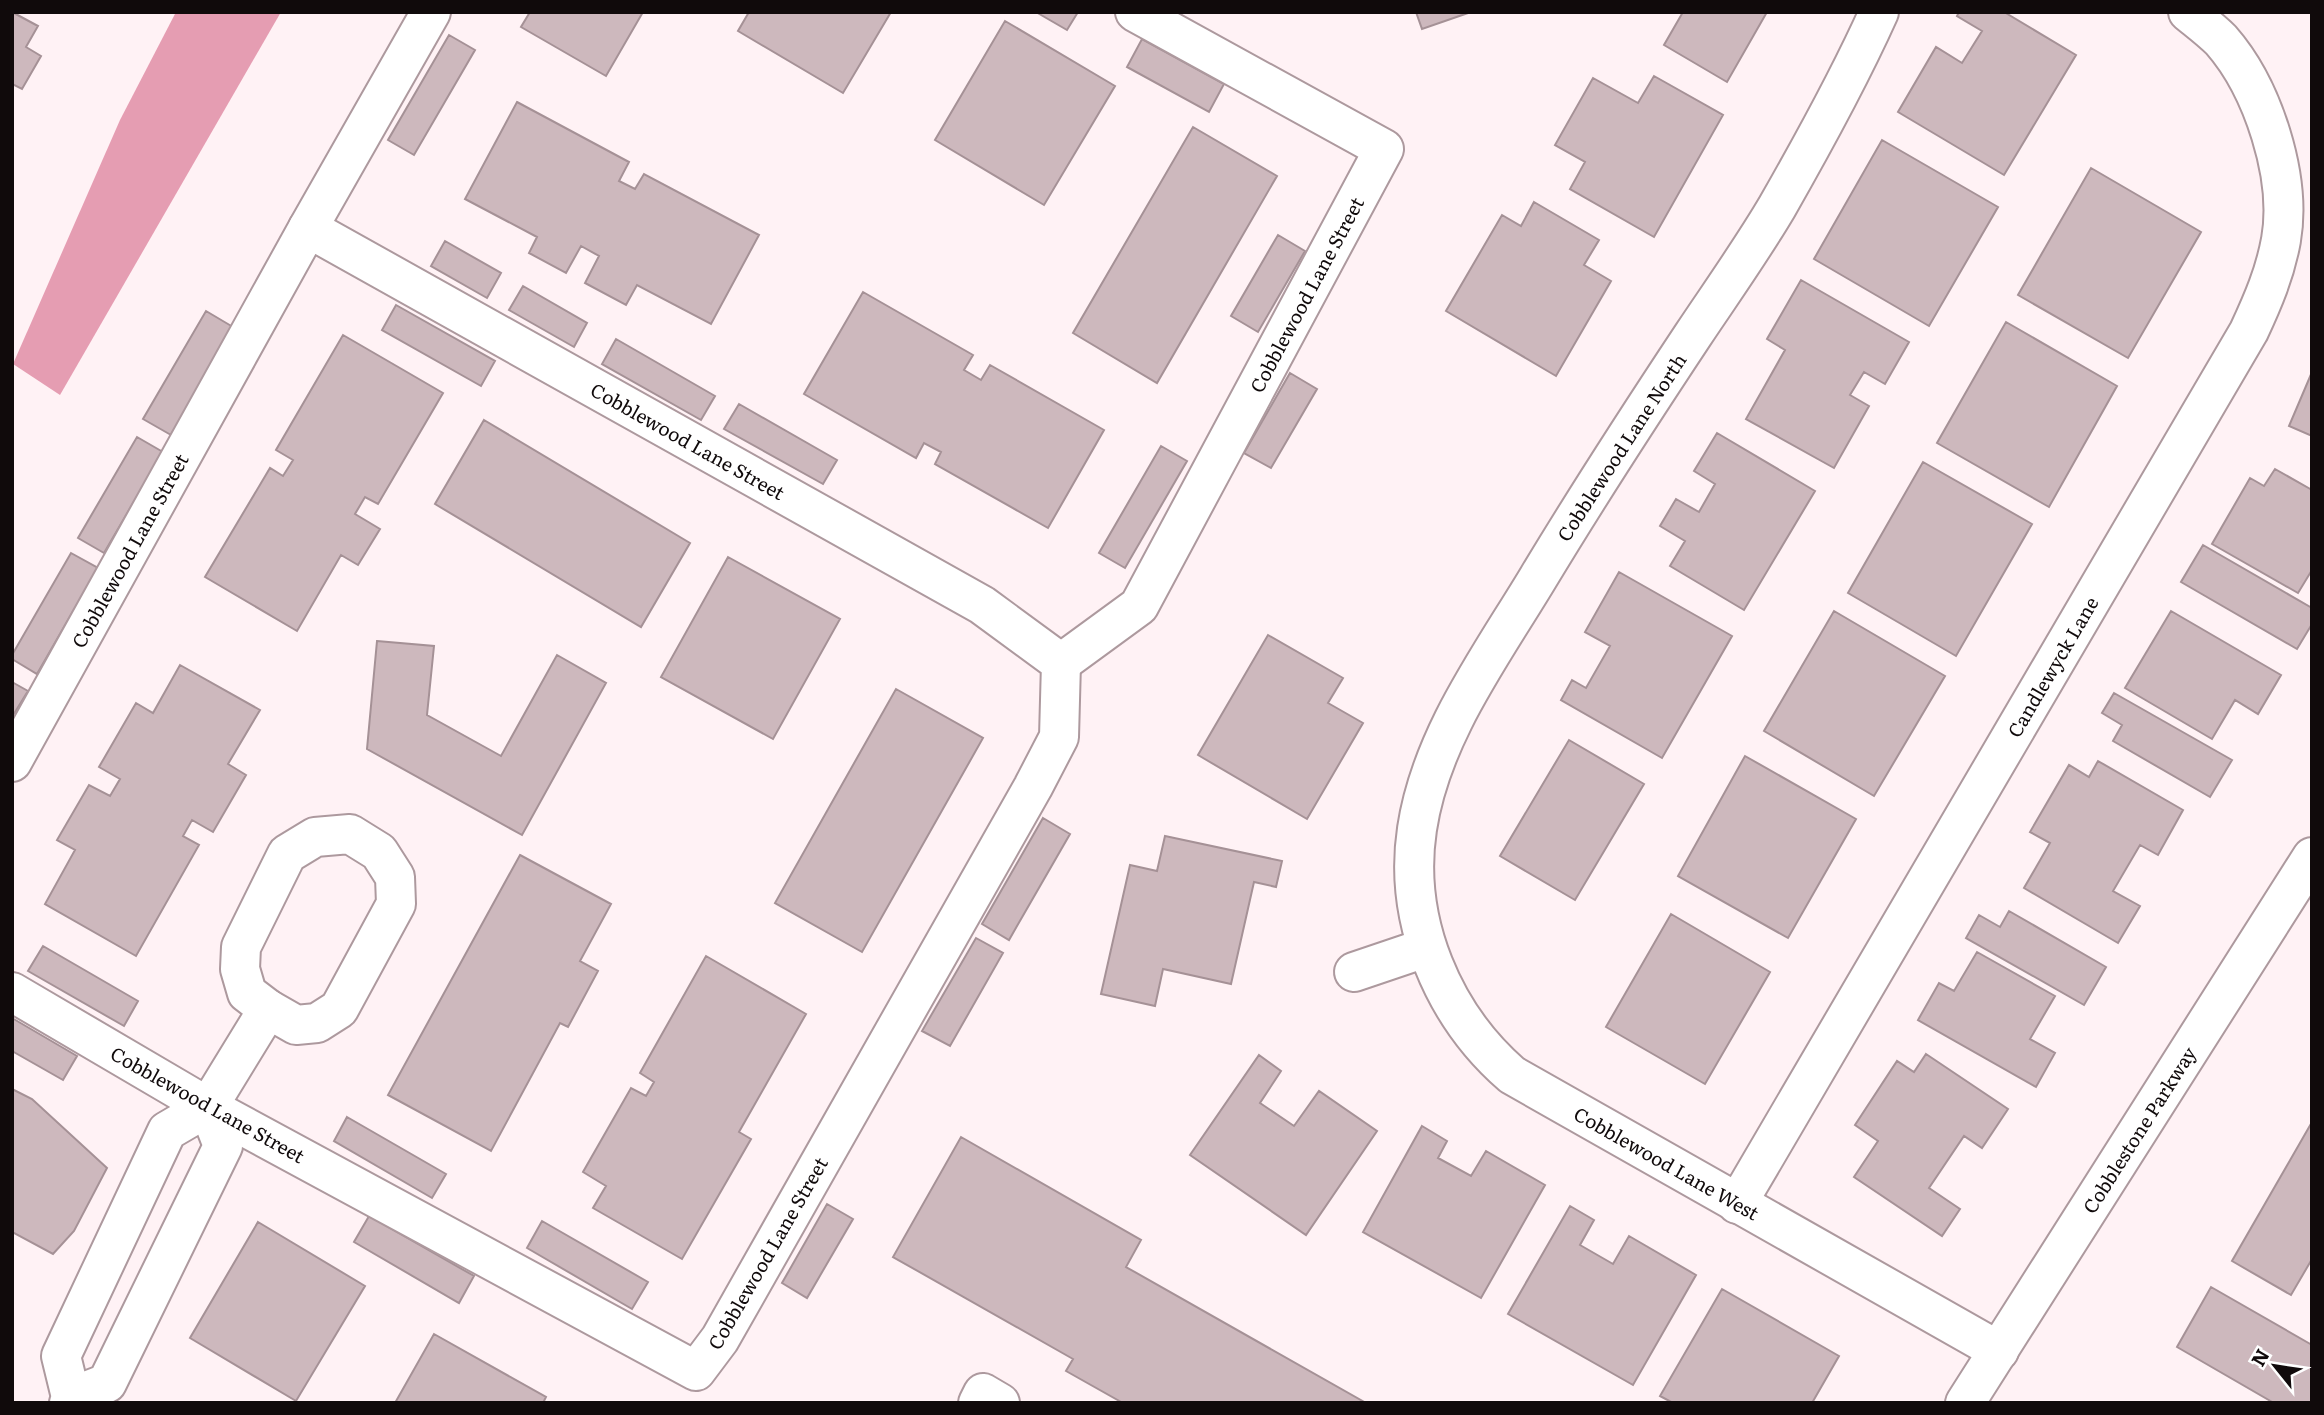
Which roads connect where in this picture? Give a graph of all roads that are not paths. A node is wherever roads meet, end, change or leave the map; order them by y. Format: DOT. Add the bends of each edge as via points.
graph roads {
  1 [pos="431,12"];
  2 [pos="1135,12"];
  3 [pos="1879,12"];
  4 [pos="2188,12"];
  5 [pos="308,229"];
  6 [pos="1061,663"];
  7 [pos="12,762"];
  8 [pos="2312,857"];
  9 [pos="1417,899"];
  10 [pos="1425,948"];
  11 [pos="1354,972"];
  12 [pos="12,992"];
  13 [pos="268,1009"];
  14 [pos="208,1107"];
  15 [pos="1737,1205"];
  16 [pos="1999,1351"];
  17 [pos="70,1400"];
  18 [pos="978,1403"];
  19 [pos="1000,1403"];
  20 [pos="1965,1403"];
  1 -- 5 [label="street, Cobblewood Lane Street"];
  2 -- 6 [label="street, Cobblewood Lane Street" via="1384,149 1139,607"];
  3 -- 9 [label="street, Cobblewood Lane North" via="1776,209 1600,475 1441,743 1417,828"];
  4 -- 15 [label="street, Candlewyck Lane" via="2220,40 2239,66 2270,133 2284,187 2281,238 2270,285 2249,331"];
  5 -- 6 [label="street, Cobblewood Lane Street" via="982,605"];
  5 -- 7 [label="street, Cobblewood Lane Street"];
  6 -- 14 [label="street, Cobblewood Lane Street" via="1059,737 720,1339 696,1371"];
  8 -- 16 [label="street, Cobblestone Parkway"];
  9 -- 10 [label="street, Cobblewood Lane West"];
  10 -- 11 [label="street"];
  10 -- 15 [label="street, Cobblewood Lane West" via="1443,988 1486,1053 1512,1075"];
  12 -- 14 [label="street, Cobblewood Lane Street"];
  13 -- 13 [label="street" via="296,1025 317,1023 339,1009 396,904 395,877 379,852 349,834 315,837 287,854 241,947 240,969 247,993"];
  13 -- 14 [label="street"];
  14 -- 17 [label="street" via="167,1131 161,1143 61,1356"];
  14 -- 17 [label="street" via="223,1146 107,1383"];
  15 -- 16 [label="street, Cobblewood Lane West"];
  16 -- 20 [label="street, Cobblestone Parkway"];
  18 -- 19 [label="street" via="983,1393"];
}
